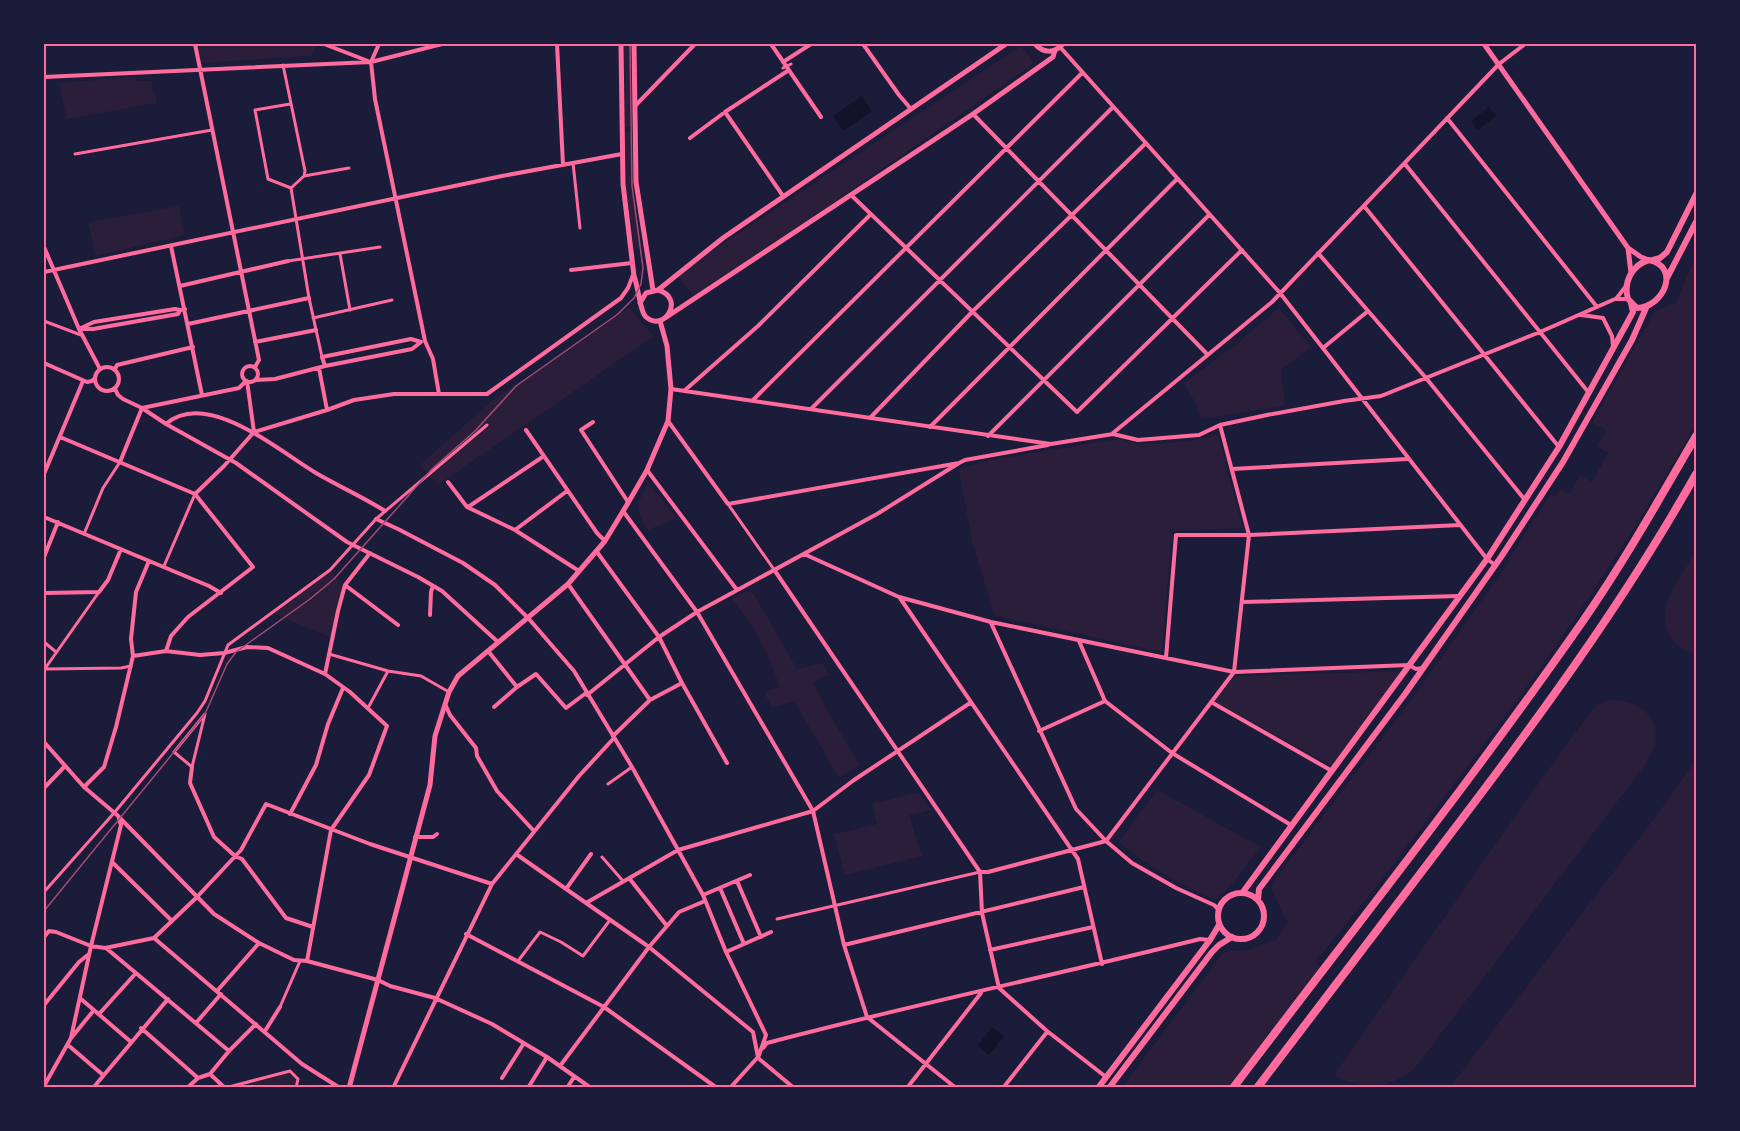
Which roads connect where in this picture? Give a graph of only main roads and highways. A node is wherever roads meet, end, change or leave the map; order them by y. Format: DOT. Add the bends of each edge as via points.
graph roads {
  1 [pos="1696,194"];
  2 [pos="1696,222"];
  3 [pos="1651,260"];
  4 [pos="1666,279"];
  5 [pos="1629,301"];
  6 [pos="1646,308"];
  7 [pos="1696,436"];
  8 [pos="1696,474"];
  9 [pos="1243,892"];
  10 [pos="1258,900"];
  11 [pos="1219,925"];
  12 [pos="1232,937"];
  13 [pos="1098,1088"];
  14 [pos="1109,1088"];
  15 [pos="1233,1088"];
  16 [pos="1257,1088"];
  1 -- 3 [label="main road" via="1667,252"];
  2 -- 4 [label="main road"];
  3 -- 4 [label="main road" via="1666,271"];
  3 -- 5 [label="main road" via="1643,261 1631,273 1627,286"];
  4 -- 6 [label="main road" via="1661,296"];
  5 -- 6 [label="main road" via="1637,308"];
  5 -- 9 [label="main road" via="1633,312 1590,393 1487,559"];
  6 -- 10 [label="main road" via="1563,462 1495,566 1259,889"];
  7 -- 15 [label="highway" via="1586,617"];
  8 -- 16 [label="highway" via="1570,672"];
  9 -- 10 [label="main road"];
  9 -- 11 [label="main road" via="1227,898 1219,910"];
  10 -- 12 [label="main road" via="1264,914 1259,930 1252,937"];
  11 -- 12 [label="main road"];
  11 -- 13 [label="main road"];
  12 -- 14 [label="main road" via="1212,952"];
}
